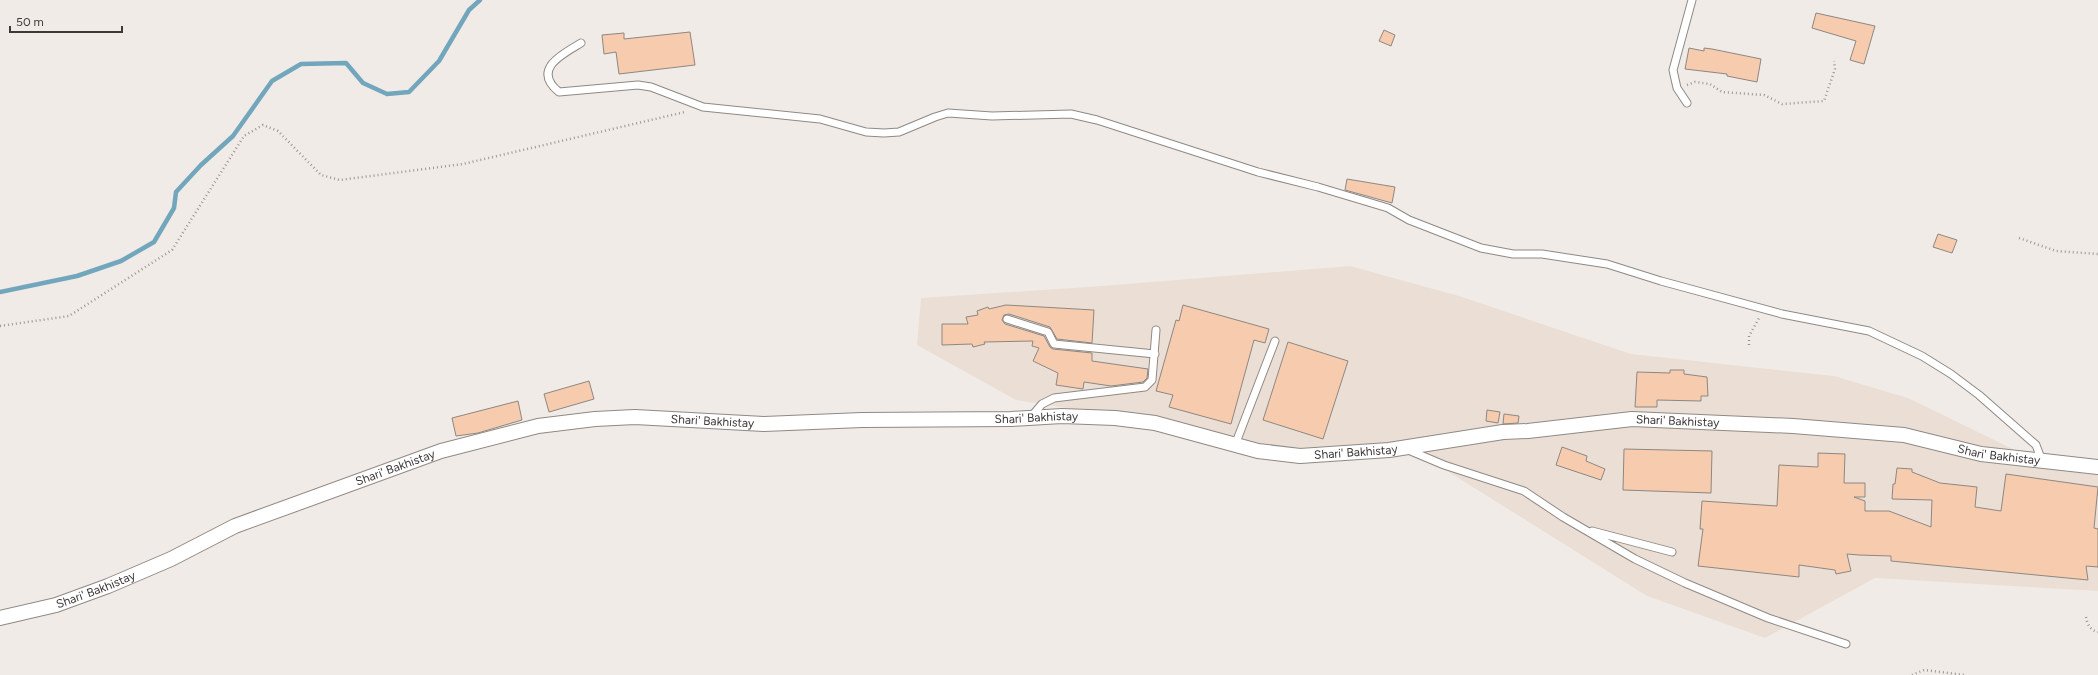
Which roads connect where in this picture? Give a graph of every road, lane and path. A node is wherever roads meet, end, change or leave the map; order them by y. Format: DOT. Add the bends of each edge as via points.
graph roads {
  1 [pos="1692,0"];
  2 [pos="581,43"];
  3 [pos="1834,61"];
  4 [pos="1677,88"];
  5 [pos="1687,104"];
  6 [pos="703,107"];
  7 [pos="2018,238"];
  8 [pos="2098,254"];
  9 [pos="1764,310"];
  10 [pos="1007,319"];
  11 [pos="0,326"];
  12 [pos="1156,330"];
  13 [pos="1275,341"];
  14 [pos="1749,344"];
  15 [pos="1155,354"];
  16 [pos="1031,417"];
  17 [pos="1236,445"];
  18 [pos="1404,448"];
  19 [pos="2042,461"];
  20 [pos="2098,467"];
  21 [pos="1582,528"];
  22 [pos="1672,552"];
  23 [pos="2086,617"];
  24 [pos="0,618"];
  25 [pos="2098,632"];
  26 [pos="1846,644"];
  27 [pos="1912,675"];
  28 [pos="1965,675"];
  1 -- 4 [label="lane" via="1673,70"];
  2 -- 6 [label="lane" via="550,65 549,77 553,87 559,92 638,84"];
  3 -- 4 [label="path" via="1835,69 1824,101 1782,104 1764,95 1722,92 1710,84 1696,82"];
  4 -- 5 [label="lane"];
  6 -- 9 [label="lane" via="820,119 866,132 884,133 908,129 948,113 992,116 1071,114 1258,172 1388,208 1409,220 1481,248 1607,264"];
  6 -- 11 [label="path" via="463,164 340,180 321,175 278,131 263,125 244,136 172,250 69,316"];
  7 -- 8 [label="path" via="2056,251"];
  9 -- 14 [label="path" via="1749,336"];
  9 -- 19 [label="lane" via="1869,331 1922,356 1956,378 2008,420 2036,445"];
  10 -- 15 [label="lane" via="1048,332 1054,344"];
  12 -- 15 [label="lane"];
  13 -- 17 [label="lane"];
  15 -- 16 [label="lane" via="1152,380 1145,387 1054,398 1042,404"];
  16 -- 17 [label="street, Shari' Bakhistay" via="1082,416 1156,423"];
  16 -- 24 [label="street, Shari' Bakhistay" via="764,424 635,417 546,424 441,451 235,526 171,559 108,586 56,605"];
  17 -- 18 [label="street, Shari' Bakhistay" via="1258,451 1300,456"];
  18 -- 19 [label="street, Shari' Bakhistay" via="1503,432 1632,419 1793,426 1904,435 1981,454"];
  18 -- 21 [label="lane" via="1444,466 1524,491"];
  19 -- 20 [label="street, Shari' Bakhistay"];
  21 -- 22 [label="lane"];
  21 -- 26 [label="lane" via="1634,559 1692,586 1768,618"];
  23 -- 25 [label="path" via="2087,624"];
  27 -- 28 [label="path" via="1924,670"];
}
